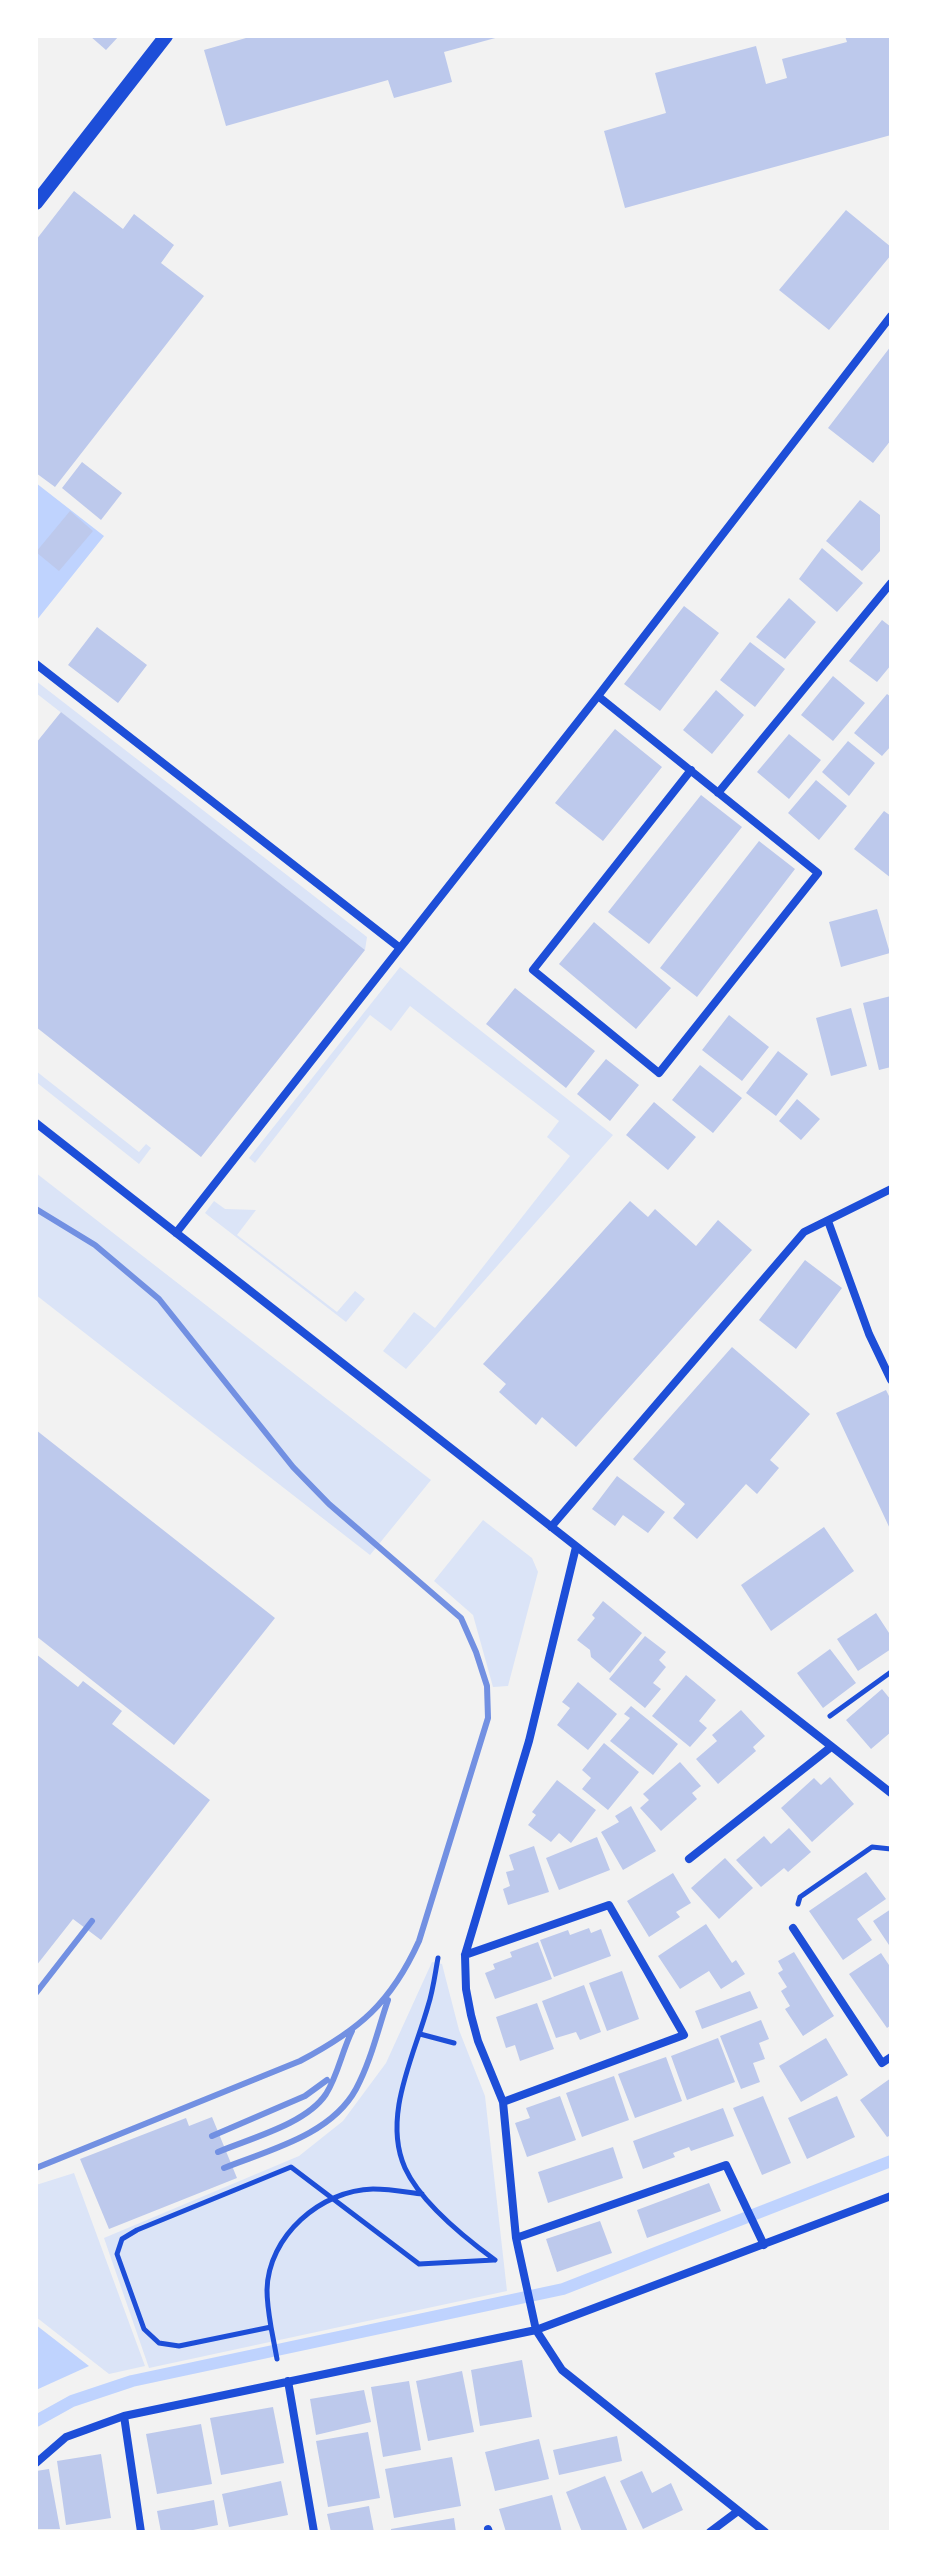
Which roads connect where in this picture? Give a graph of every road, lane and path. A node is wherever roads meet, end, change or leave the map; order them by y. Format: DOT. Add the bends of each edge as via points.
graph roads {
  1 [pos="166,36"];
  2 [pos="36,203"];
  3 [pos="891,316"];
  4 [pos="891,583"];
  5 [pos="36,664"];
  6 [pos="598,696"];
  7 [pos="691,770"];
  8 [pos="718,793"];
  9 [pos="400,948"];
  10 [pos="36,1123"];
  11 [pos="891,1189"];
  12 [pos="828,1221"];
  13 [pos="176,1233"];
  14 [pos="891,1380"];
  15 [pos="551,1527"];
  16 [pos="576,1547"];
  17 [pos="891,1672"];
  18 [pos="811,1730"];
  19 [pos="831,1747"];
  20 [pos="891,1793"];
  21 [pos="891,1849"];
  22 [pos="689,1859"];
  23 [pos="793,1928"];
  24 [pos="465,1955"];
  25 [pos="438,1956"];
  26 [pos="891,2057"];
  27 [pos="503,2102"];
  28 [pos="422,2194"];
  29 [pos="891,2196"];
  30 [pos="333,2198"];
  31 [pos="516,2238"];
  32 [pos="764,2245"];
  33 [pos="495,2260"];
  34 [pos="523,2269"];
  35 [pos="271,2327"];
  36 [pos="536,2330"];
  37 [pos="277,2360"];
  38 [pos="288,2381"];
  39 [pos="124,2416"];
  40 [pos="36,2463"];
  41 [pos="738,2511"];
  42 [pos="141,2532"];
  43 [pos="314,2532"];
  44 [pos="710,2532"];
  45 [pos="765,2532"];
  1 -- 2 [label="street"];
  3 -- 6 [label="street"];
  4 -- 8 [label="street"];
  5 -- 9 [label="street"];
  6 -- 7 [label="street"];
  6 -- 9 [label="street"];
  7 -- 8 [label="street"];
  7 -- 8 [label="street" via="533,970 659,1073 818,873"];
  9 -- 13 [label="street"];
  10 -- 13 [label="street"];
  11 -- 12 [label="street"];
  12 -- 14 [label="street"];
  12 -- 15 [label="street" via="804,1232"];
  13 -- 15 [label="street"];
  15 -- 16 [label="street"];
  16 -- 18 [label="street"];
  16 -- 24 [label="street" via="529,1741"];
  17 -- 18 [label="path"];
  18 -- 19 [label="street"];
  19 -- 20 [label="street"];
  19 -- 22 [label="street"];
  21 -- 23 [label="path" via="872,1847 800,1897"];
  23 -- 26 [label="street" via="882,2063"];
  24 -- 27 [label="street" via="471,2015"];
  24 -- 27 [label="street" via="609,1905 684,2035"];
  25 -- 28 [label="path" via="398,2118 405,2168"];
  27 -- 31 [label="street"];
  28 -- 30 [label="path" via="372,2189"];
  28 -- 33 [label="path"];
  29 -- 32 [label="street"];
  30 -- 33 [label="path" via="419,2264"];
  30 -- 35 [label="path" via="288,2231 275,2258 267,2287"];
  30 -- 35 [label="path" via="291,2167 122,2239 117,2254 138,2314 159,2343 179,2346"];
  31 -- 32 [label="street" via="726,2165"];
  31 -- 34 [label="street"];
  32 -- 36 [label="street"];
  33 -- 34 [label="path"];
  34 -- 36 [label="street"];
  35 -- 37 [label="path"];
  36 -- 38 [label="street"];
  36 -- 41 [label="street" via="562,2370"];
  38 -- 39 [label="street"];
  38 -- 43 [label="street"];
  39 -- 40 [label="street" via="66,2437"];
  39 -- 42 [label="street"];
  41 -- 44 [label="street"];
  41 -- 45 [label="street"];
}
